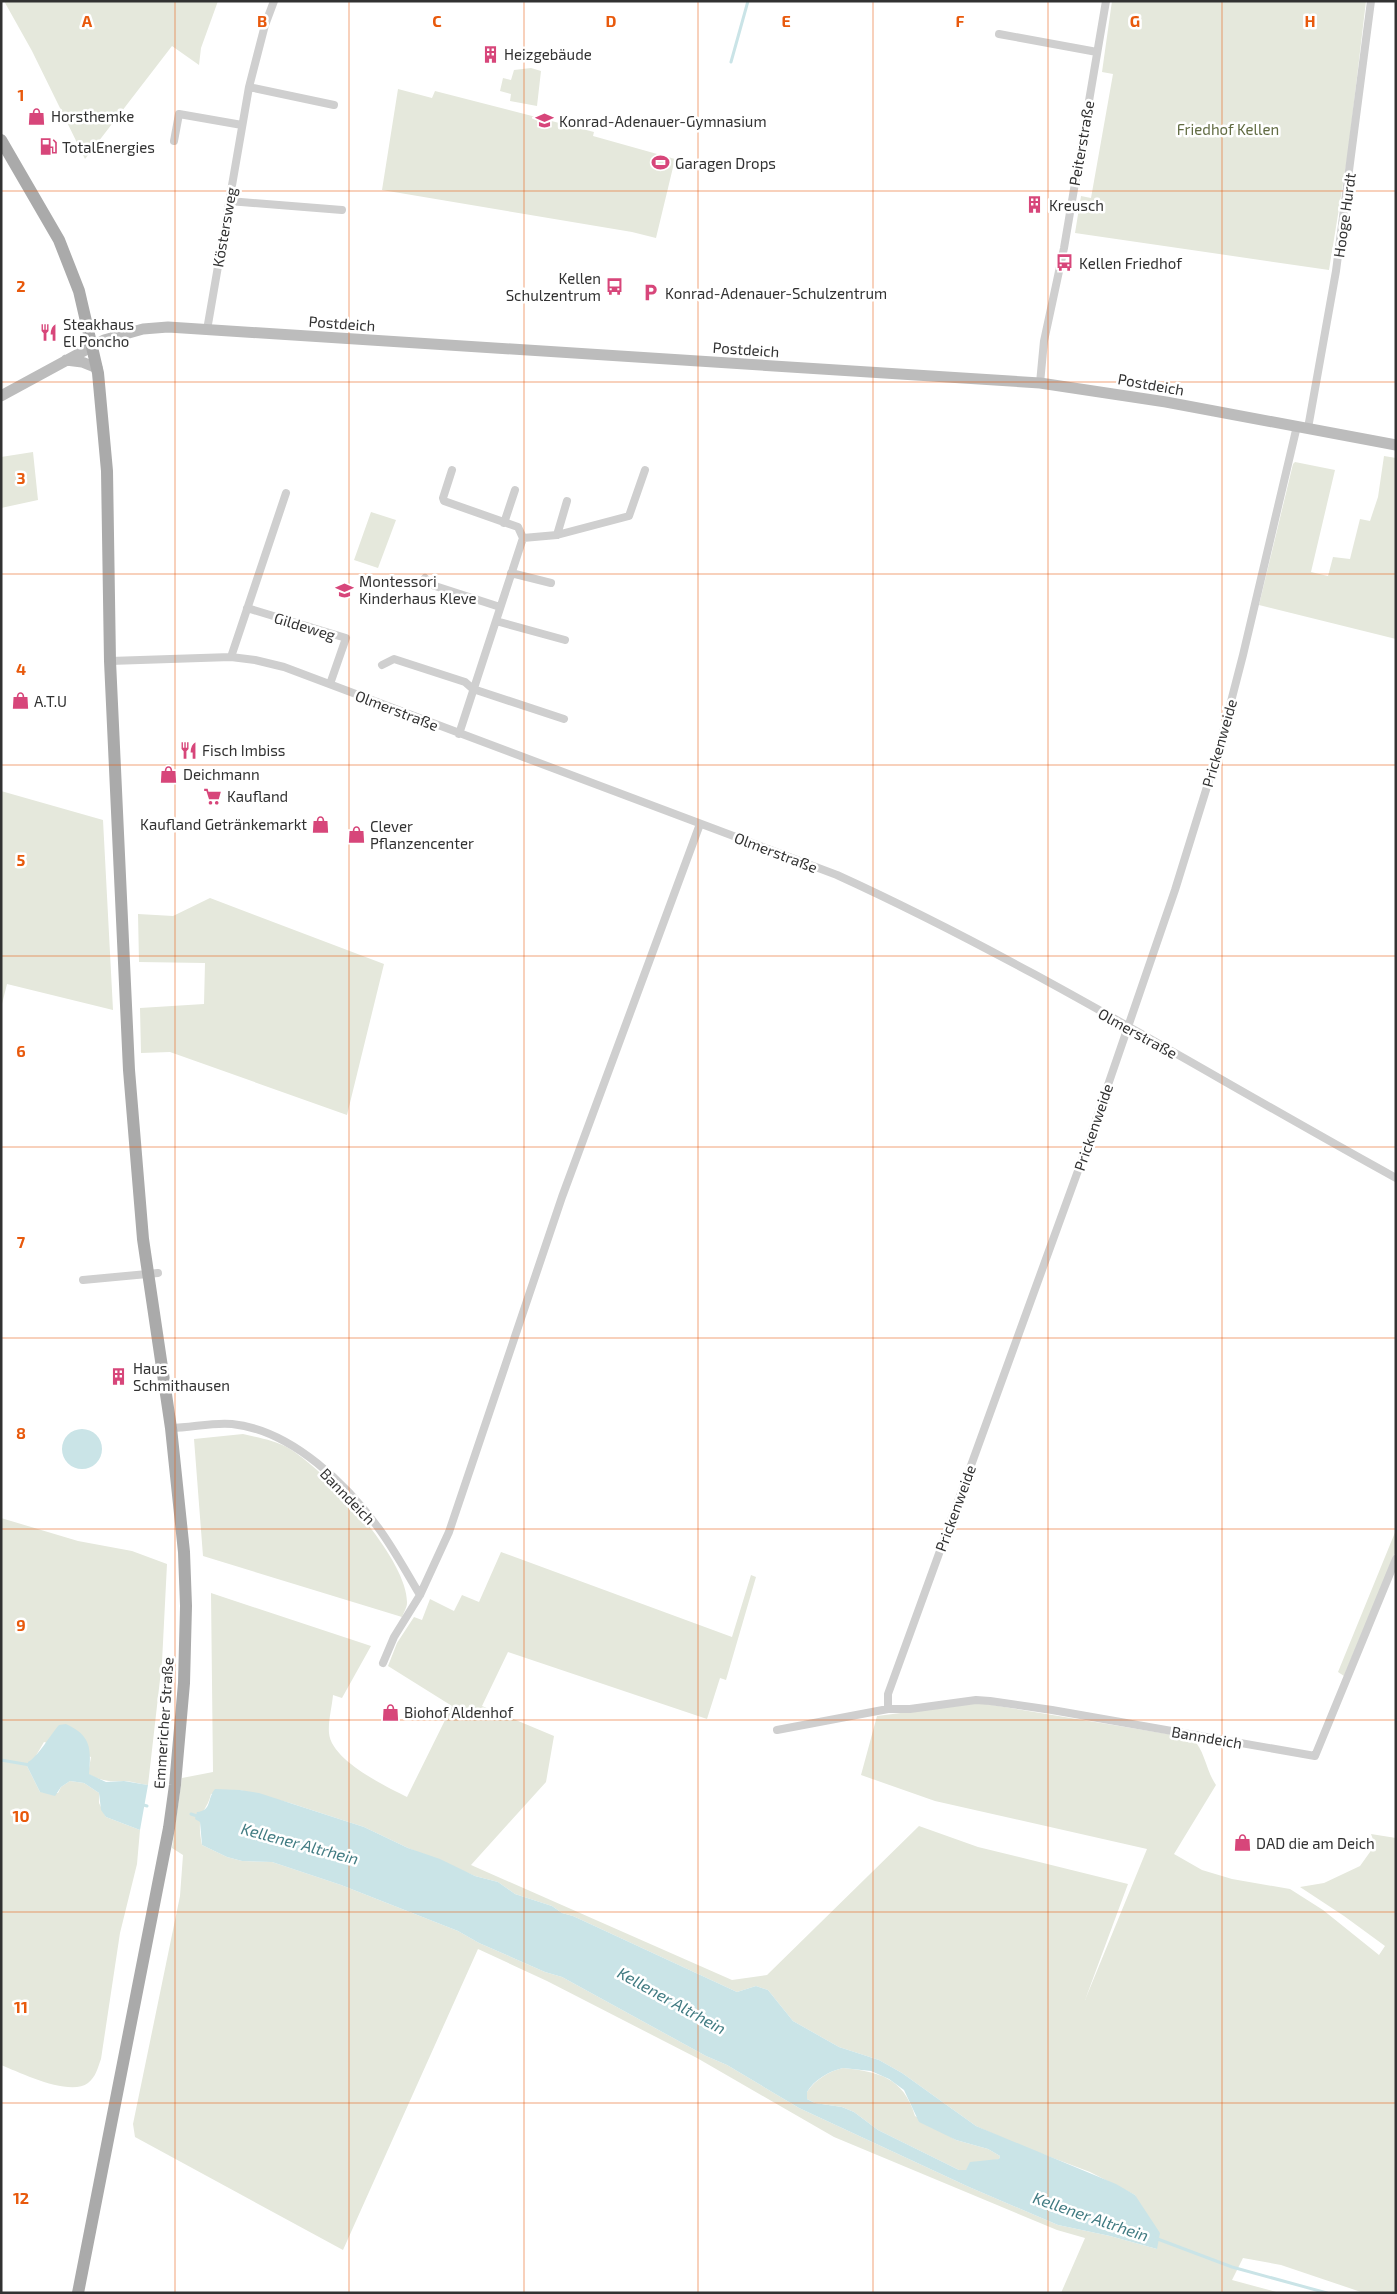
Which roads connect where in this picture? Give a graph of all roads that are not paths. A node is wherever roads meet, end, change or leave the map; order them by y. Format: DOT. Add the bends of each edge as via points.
graph roads {
  1 [pos="274,1"];
  2 [pos="1106,1"];
  3 [pos="1371,1"];
  4 [pos="999,34"];
  5 [pos="1097,52"];
  6 [pos="248,87"];
  7 [pos="334,105"];
  8 [pos="242,125"];
  9 [pos="1,140"];
  10 [pos="174,141"];
  11 [pos="229,201"];
  12 [pos="342,210"];
  13 [pos="207,330"];
  14 [pos="93,346"];
  15 [pos="66,360"];
  16 [pos="97,368"];
  17 [pos="1040,383"];
  18 [pos="1,396"];
  19 [pos="1302,427"];
  20 [pos="1396,445"];
  21 [pos="452,470"];
  22 [pos="644,470"];
  23 [pos="515,490"];
  24 [pos="286,493"];
  25 [pos="566,501"];
  26 [pos="504,523"];
  27 [pos="557,535"];
  28 [pos="523,538"];
  29 [pos="511,574"];
  30 [pos="425,578"];
  31 [pos="551,583"];
  32 [pos="500,607"];
  33 [pos="246,608"];
  34 [pos="496,621"];
  35 [pos="565,640"];
  36 [pos="231,657"];
  37 [pos="110,661"];
  38 [pos="382,666"];
  39 [pos="330,684"];
  40 [pos="473,689"];
  41 [pos="564,719"];
  42 [pos="459,734"];
  43 [pos="700,824"];
  44 [pos="1128,1027"];
  45 [pos="1396,1178"];
  46 [pos="153,1274"];
  47 [pos="84,1280"];
  48 [pos="171,1428"];
  49 [pos="1396,1559"];
  50 [pos="420,1595"];
  51 [pos="383,1663"];
  52 [pos="888,1709"];
  53 [pos="777,1730"];
  54 [pos="78,2293"];
  1 -- 6 [label="street, Köstersweg"];
  2 -- 5 [label="street, Peiterstraße"];
  3 -- 19 [label="street, Hooge Hurdt" via="1336,271"];
  4 -- 5 [label="street"];
  5 -- 17 [label="street, Peiterstraße" via="1064,248 1044,341"];
  6 -- 7 [label="street"];
  6 -- 8 [label="street, Köstersweg"];
  8 -- 10 [label="street" via="179,114"];
  8 -- 11 [label="street, Köstersweg"];
  9 -- 14 [label="main road, Emmericher Straße" via="59,240 79,291"];
  11 -- 12 [label="street"];
  11 -- 13 [label="street, Köstersweg"];
  13 -- 14 [label="main road, Postdeich" via="143,329"];
  13 -- 17 [label="main road, Postdeich"];
  14 -- 15 [label="main road, Postdeich"];
  14 -- 16 [label="main road, Emmericher Straße"];
  15 -- 16 [label="main road"];
  15 -- 18 [label="main road, Postdeich"];
  16 -- 37 [label="main road, Emmericher Straße" via="107,470"];
  17 -- 19 [label="main road, Postdeich" via="1157,400"];
  19 -- 20 [label="main road, Postdeich"];
  19 -- 44 [label="street, Prickenweide" via="1219,748"];
  21 -- 26 [label="street" via="444,501"];
  22 -- 27 [label="street" via="629,516"];
  23 -- 26 [label="street"];
  24 -- 33 [label="street"];
  25 -- 27 [label="street"];
  26 -- 28 [label="street" via="518,527"];
  27 -- 28 [label="street"];
  28 -- 29 [label="street"];
  29 -- 31 [label="street"];
  29 -- 32 [label="street"];
  30 -- 32 [label="street" via="432,585"];
  32 -- 34 [label="street"];
  33 -- 36 [label="street"];
  33 -- 39 [label="street, Gildeweg" via="346,638"];
  34 -- 35 [label="street"];
  34 -- 40 [label="street"];
  36 -- 37 [label="street, Olmerstraße"];
  36 -- 39 [label="street, Olmerstraße" via="255,660"];
  37 -- 46 [label="main road, Emmericher Straße" via="129,1070 138,1196"];
  38 -- 40 [label="street" via="394,659 465,682"];
  39 -- 42 [label="street, Olmerstraße"];
  40 -- 41 [label="street"];
  40 -- 42 [label="street"];
  42 -- 43 [label="street, Olmerstraße"];
  43 -- 44 [label="street, Olmerstraße" via="837,875 913,910"];
  43 -- 50 [label="street" via="562,1197 449,1532"];
  44 -- 45 [label="street, Olmerstraße"];
  44 -- 52 [label="street, Prickenweide" via="888,1694"];
  46 -- 47 [label="street"];
  46 -- 48 [label="main road, Emmericher Straße"];
  48 -- 50 [label="street, Banndeich" via="231,1424 265,1432 298,1448 345,1489 382,1533"];
  48 -- 54 [label="main road, Emmericher Straße" via="183,1532 186,1606 180,1734 169,1828"];
  49 -- 52 [label="street, Banndeich" via="1315,1756 990,1701"];
  50 -- 51 [label="street" via="394,1637"];
  52 -- 53 [label="street"];
}
